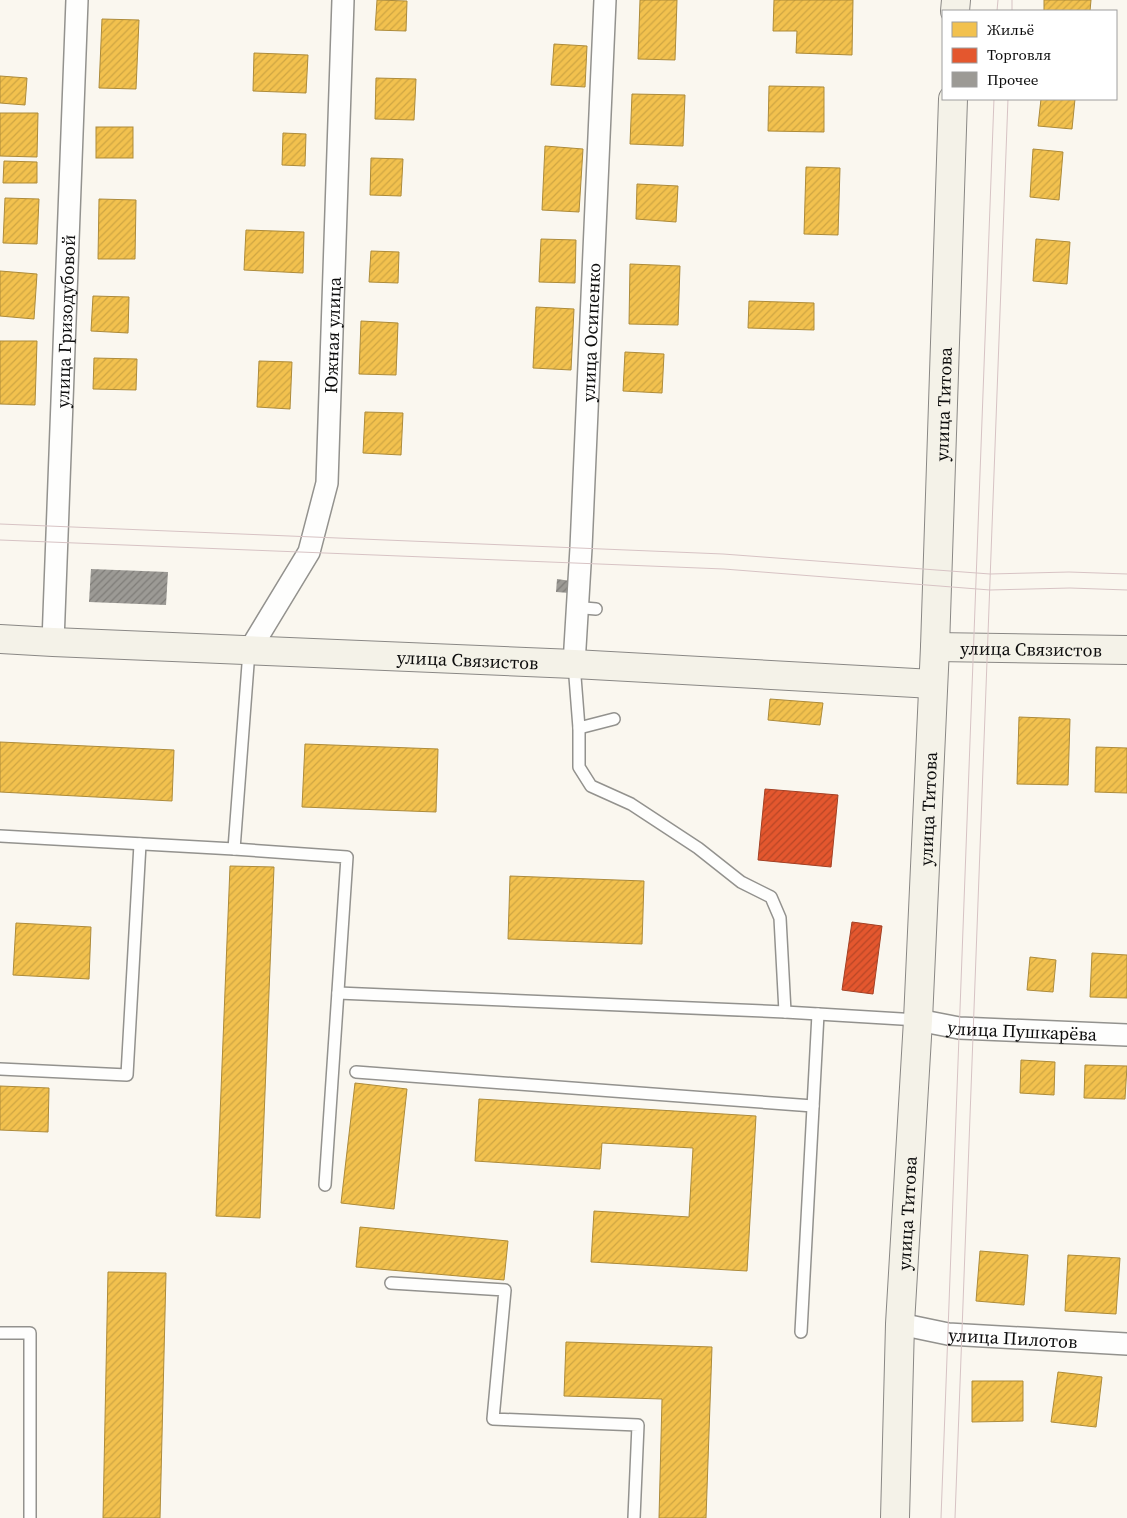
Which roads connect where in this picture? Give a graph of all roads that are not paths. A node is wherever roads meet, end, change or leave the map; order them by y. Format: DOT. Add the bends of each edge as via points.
graph roads {
  1 [pos="77,0"];
  2 [pos="343,0"];
  3 [pos="605,0"];
  4 [pos="953,100"];
  5 [pos="0,639"];
  6 [pos="53,642"];
  7 [pos="935,647"];
  8 [pos="1127,650"];
  9 [pos="249,651"];
  10 [pos="574,664"];
  11 [pos="933,684"];
  12 [pos="614,719"];
  13 [pos="578,728"];
  14 [pos="0,836"];
  15 [pos="140,844"];
  16 [pos="234,849"];
  17 [pos="338,993"];
  18 [pos="785,1012"];
  19 [pos="818,1014"];
  20 [pos="918,1020"];
  21 [pos="1127,1035"];
  22 [pos="0,1070"];
  23 [pos="356,1072"];
  24 [pos="813,1106"];
  25 [pos="325,1185"];
  26 [pos="390,1283"];
  27 [pos="900,1324"];
  28 [pos="801,1332"];
  29 [pos="0,1333"];
  30 [pos="1127,1344"];
  31 [pos="30,1518"];
  32 [pos="634,1518"];
  33 [pos="895,1518"];
  1 -- 6 [label="street, улица Гризодубовой"];
  2 -- 9 [label="street, Южная улица" via="327,483 309,552"];
  3 -- 10 [label="street, улица Осипенко" via="581,608"];
  4 -- 7 [label="street, улица Титова"];
  5 -- 6 [label="street, улица Связистов"];
  6 -- 9 [label="street, улица Связистов"];
  7 -- 8 [label="street, улица Связистов"];
  7 -- 11 [label="street, улица Титова"];
  9 -- 10 [label="street, улица Связистов"];
  9 -- 16 [label="lane"];
  10 -- 11 [label="street, улица Связистов"];
  10 -- 13 [label="lane"];
  11 -- 20 [label="street, улица Титова"];
  12 -- 13 [label="lane"];
  13 -- 18 [label="lane" via="579,767 590,786 631,804 698,848 740,882 771,897 780,918"];
  14 -- 15 [label="lane"];
  15 -- 16 [label="lane"];
  15 -- 22 [label="lane" via="127,1075"];
  16 -- 17 [label="lane" via="347,857"];
  17 -- 18 [label="lane"];
  17 -- 25 [label="lane"];
  18 -- 19 [label="lane"];
  19 -- 20 [label="lane"];
  19 -- 24 [label="lane"];
  20 -- 21 [label="street, улица Пушкарёва" via="959,1028"];
  20 -- 27 [label="street, улица Титова"];
  23 -- 24 [label="lane"];
  24 -- 28 [label="lane"];
  26 -- 32 [label="lane" via="505,1290 493,1419 638,1425"];
  27 -- 30 [label="street, улица Пилотов" via="948,1334"];
  27 -- 33 [label="street, улица Титова"];
  29 -- 31 [label="lane" via="30,1333"];
}
